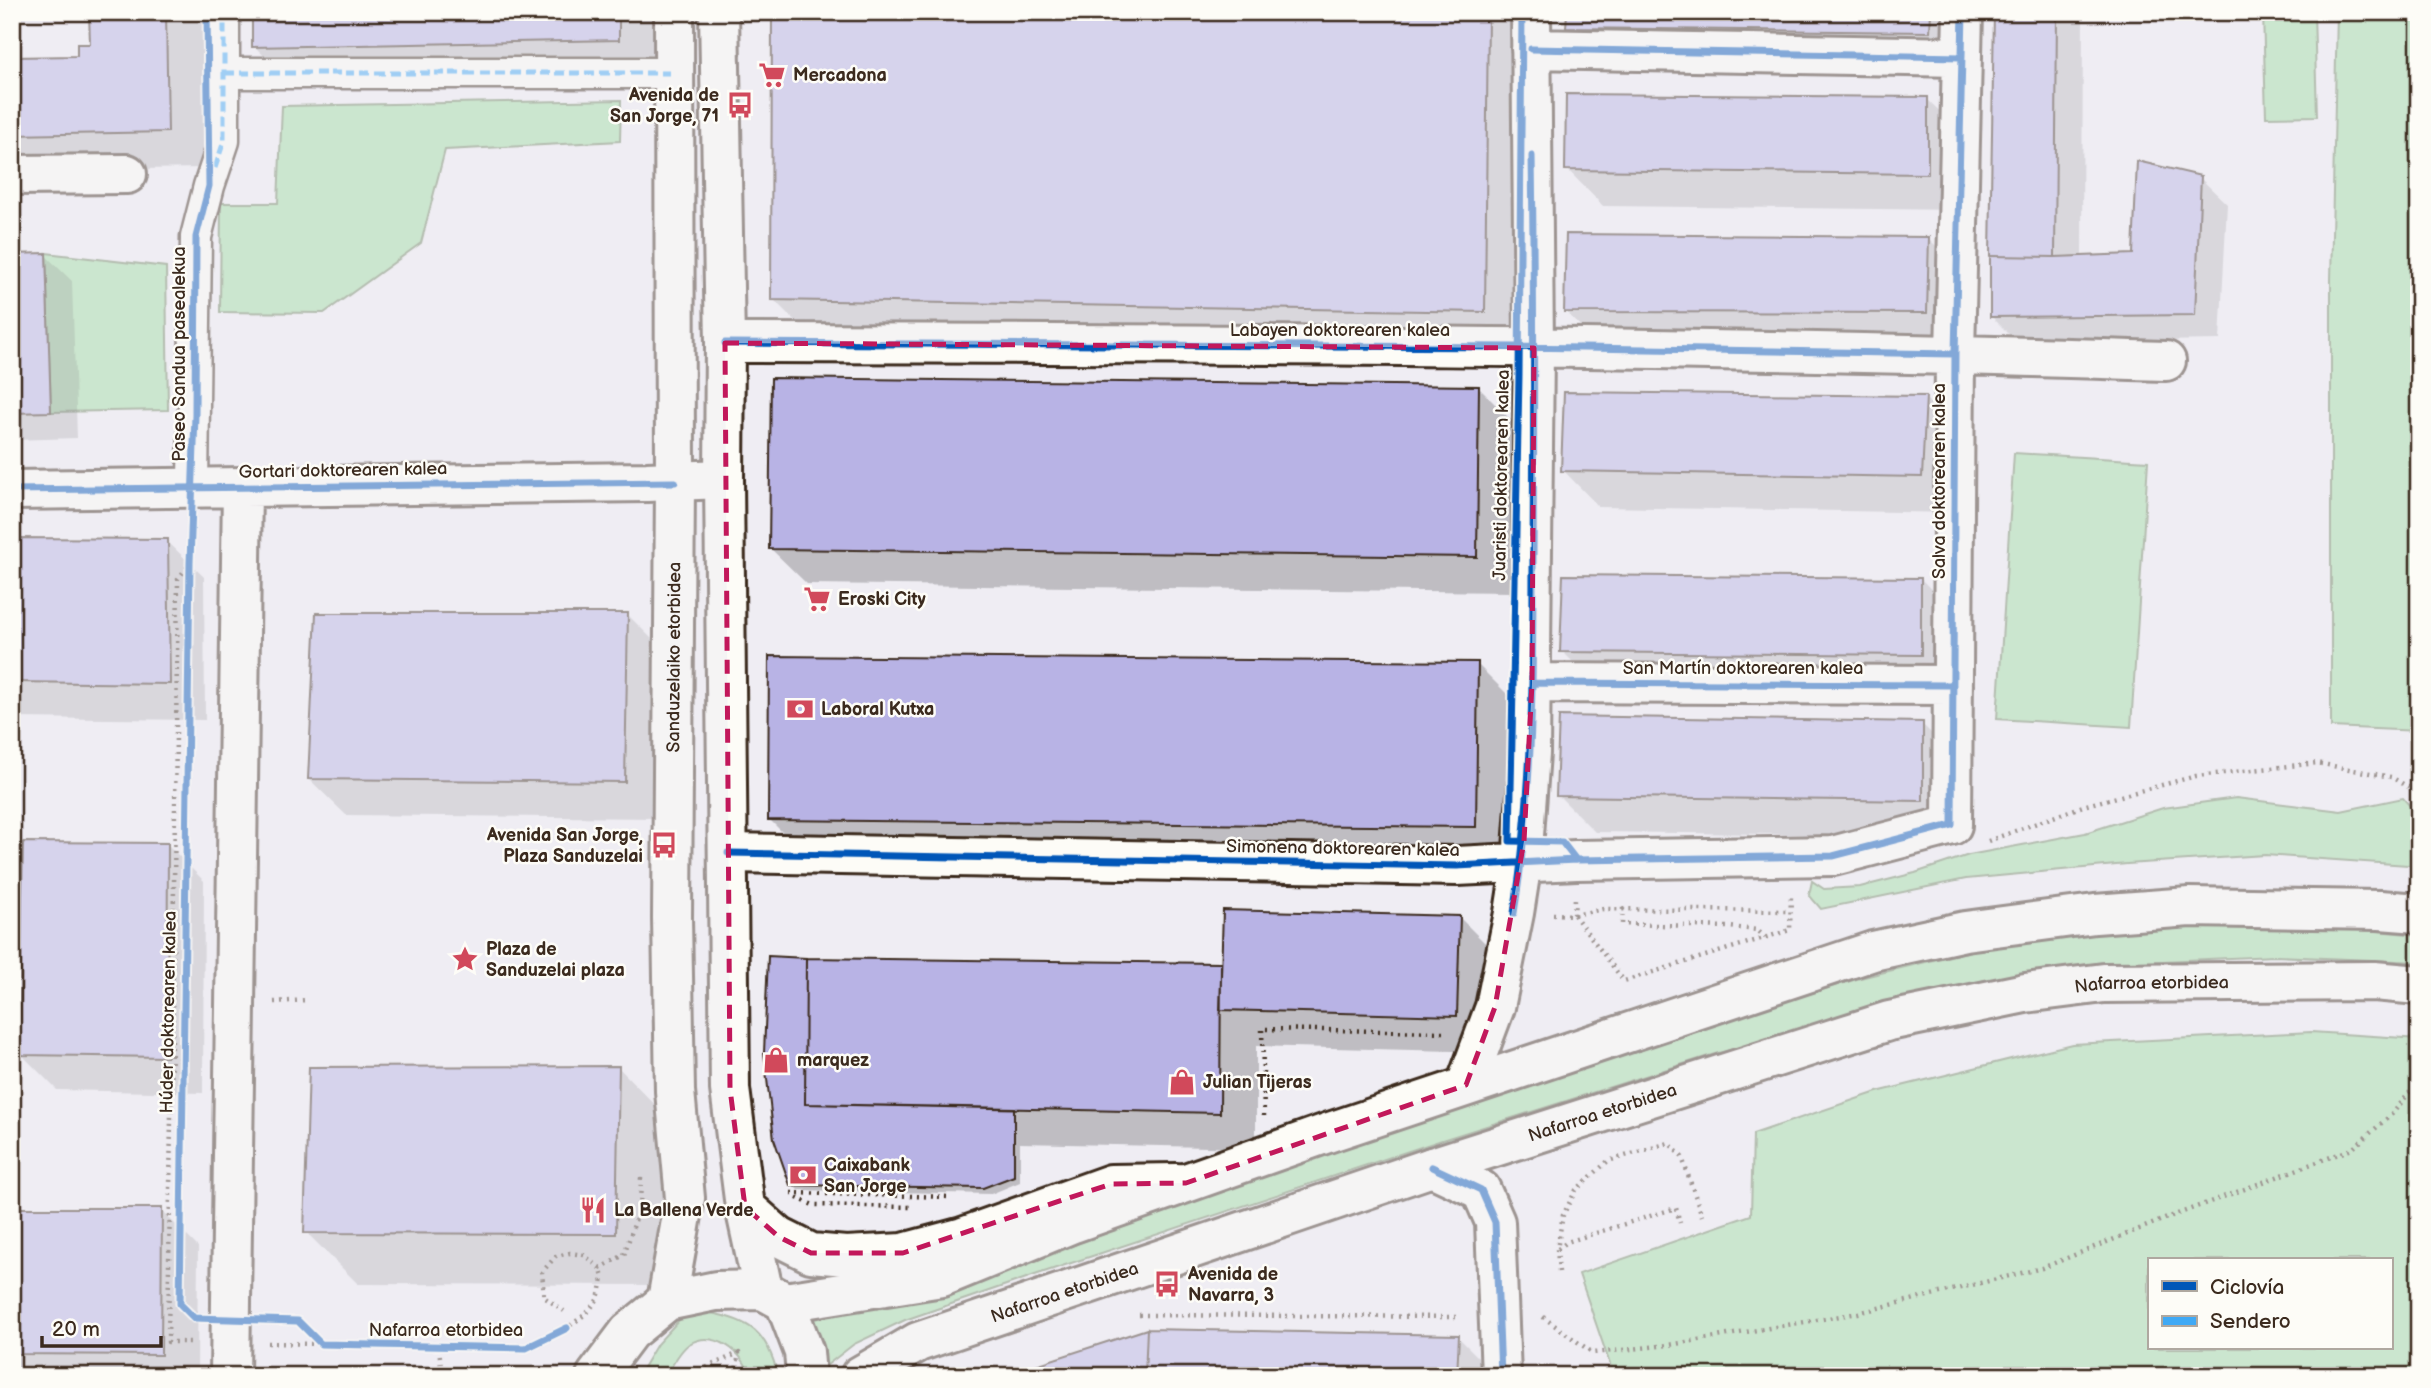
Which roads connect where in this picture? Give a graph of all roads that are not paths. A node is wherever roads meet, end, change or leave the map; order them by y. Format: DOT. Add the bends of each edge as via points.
graph roads {
  1 [pos="224,12"];
  2 [pos="674,12"];
  3 [pos="719,12"];
  4 [pos="1963,12"];
  5 [pos="1531,31"];
  6 [pos="1962,57"];
  7 [pos="225,73"];
  8 [pos="674,73"];
  9 [pos="127,174"];
  10 [pos="12,175"];
  11 [pos="725,344"];
  12 [pos="1534,348"];
  13 [pos="1955,354"];
  14 [pos="2166,361"];
  15 [pos="723,479"];
  16 [pos="675,482"];
  17 [pos="193,487"];
  18 [pos="242,487"];
  19 [pos="12,490"];
  20 [pos="1532,683"];
  21 [pos="1953,685"];
  22 [pos="1952,825"];
  23 [pos="729,853"];
  24 [pos="1522,862"];
  25 [pos="2419,913"];
  26 [pos="2419,985"];
  27 [pos="1466,1085"];
  28 [pos="1433,1167"];
  29 [pos="1186,1183"];
  30 [pos="745,1207"];
  31 [pos="774,1296"];
  32 [pos="667,1301"];
  33 [pos="230,1359"];
  34 [pos="596,1376"];
  35 [pos="806,1376"];
  36 [pos="860,1376"];
  37 [pos="1501,1376"];
  1 -- 7 [label="street, Paseo Sandua pasealekua"];
  2 -- 8 [label="street, Sanduzelaiko etorbidea"];
  3 -- 11 [label="street"];
  4 -- 6 [label="street, Salva doktorearen kalea"];
  5 -- 6 [label="street"];
  5 -- 12 [label="street, Juaristi doktorearen kalea"];
  6 -- 13 [label="street, Salva doktorearen kalea"];
  7 -- 8 [label="street"];
  7 -- 17 [label="street, Paseo Sandua pasealekua" via="224,141 195,237"];
  8 -- 16 [label="street, Sanduzelaiko etorbidea"];
  9 -- 10 [label="street"];
  11 -- 12 [label="street, Labayen doktorearen kalea"];
  11 -- 15 [label="street"];
  12 -- 13 [label="street, Labayen doktorearen kalea"];
  12 -- 20 [label="street, Juaristi doktorearen kalea"];
  13 -- 14 [label="street, Labayen doktorearen kalea"];
  13 -- 21 [label="street, Salva doktorearen kalea"];
  15 -- 16 [label="street, Gortari doktorearen kalea"];
  15 -- 23 [label="street"];
  16 -- 18 [label="street, Gortari doktorearen kalea"];
  16 -- 32 [label="street, Sanduzelaiko etorbidea" via="672,918 675,1091 685,1198"];
  17 -- 18 [label="street, Gortari doktorearen kalea"];
  17 -- 19 [label="street, Gortari doktorearen kalea"];
  18 -- 33 [label="street"];
  20 -- 21 [label="street, San Martín doktorearen kalea"];
  20 -- 24 [label="street, Juaristi doktorearen kalea"];
  21 -- 22 [label="street, Salva doktorearen kalea"];
  22 -- 24 [label="street, Simonena doktorearen kalea" via="1833,856"];
  23 -- 24 [label="street, Simonena doktorearen kalea" via="1457,866"];
  23 -- 30 [label="street" via="730,1089"];
  24 -- 27 [label="street, Juaristi doktorearen kalea" via="1495,1007"];
  25 -- 27 [label="street" via="2190,907 1965,931 1873,951"];
  26 -- 28 [label="street, Nafarroa etorbidea" via="2374,981 2104,983 2025,993 1889,1021"];
  27 -- 29 [label="street"];
  28 -- 36 [label="street, Nafarroa etorbidea" via="918,1342"];
  28 -- 37 [label="street" via="1481,1190 1495,1222"];
  29 -- 30 [label="street" via="1111,1184 963,1237 903,1253 811,1253 779,1237"];
  29 -- 31 [label="street" via="942,1277"];
  30 -- 31 [label="street"];
  31 -- 32 [label="street" via="716,1291"];
  31 -- 35 [label="street" via="804,1352"];
  32 -- 34 [label="street" via="629,1332"];
}
